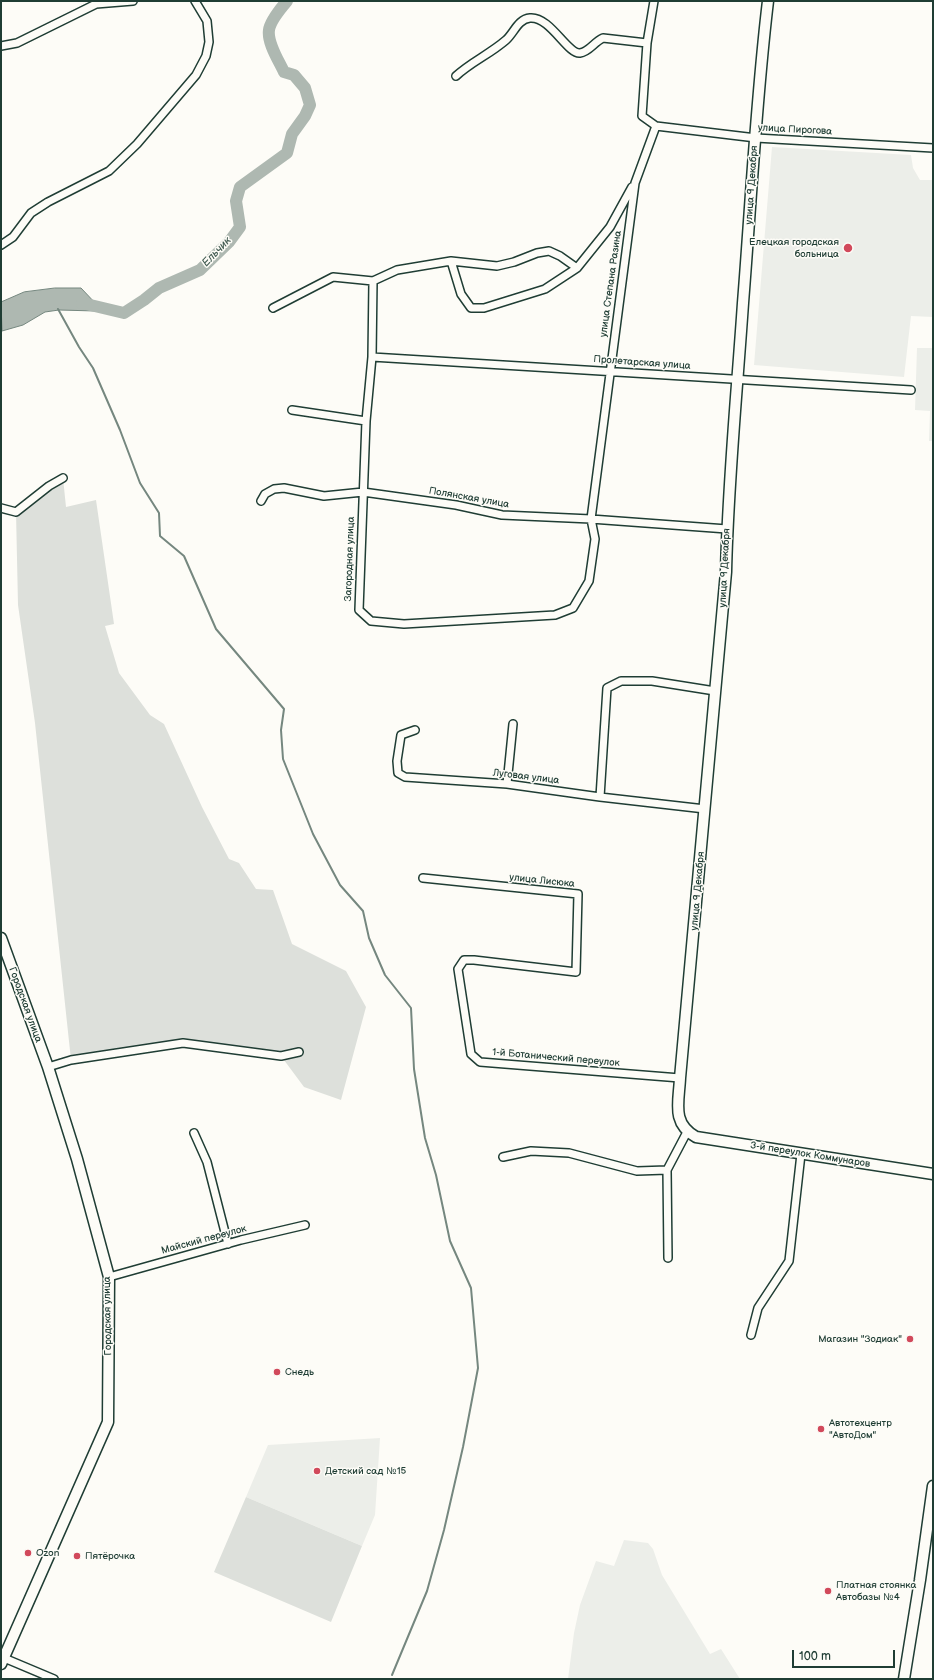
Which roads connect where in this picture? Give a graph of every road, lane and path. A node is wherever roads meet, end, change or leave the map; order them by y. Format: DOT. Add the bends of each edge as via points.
graph roads {
  1 [pos="133,1"];
  2 [pos="195,1"];
  3 [pos="654,1"];
  4 [pos="768,1"];
  5 [pos="647,43"];
  6 [pos="1,46"];
  7 [pos="456,76"];
  8 [pos="656,126"];
  9 [pos="756,138"];
  10 [pos="933,148"];
  11 [pos="635,183"];
  12 [pos="1,245"];
  13 [pos="451,261"];
  14 [pos="577,268"];
  15 [pos="373,281"];
  16 [pos="273,308"];
  17 [pos="372,357"];
  18 [pos="609,371"];
  19 [pos="738,380"];
  20 [pos="911,390"];
  21 [pos="292,410"];
  22 [pos="366,421"];
  23 [pos="63,478"];
  24 [pos="363,492"];
  25 [pos="260,501"];
  26 [pos="1,508"];
  27 [pos="591,519"];
  28 [pos="727,529"];
  29 [pos="589,581"];
  30 [pos="715,691"];
  31 [pos="513,724"];
  32 [pos="415,730"];
  33 [pos="507,784"];
  34 [pos="600,797"];
  35 [pos="705,808"];
  36 [pos="423,878"];
  37 [pos="1,938"];
  38 [pos="458,970"];
  39 [pos="299,1052"];
  40 [pos="48,1067"];
  41 [pos="680,1078"];
  42 [pos="687,1132"];
  43 [pos="194,1133"];
  44 [pos="800,1154"];
  45 [pos="503,1157"];
  46 [pos="667,1170"];
  47 [pos="933,1174"];
  48 [pos="305,1225"];
  49 [pos="228,1244"];
  50 [pos="668,1258"];
  51 [pos="109,1277"];
  52 [pos="751,1335"];
  53 [pos="933,1486"];
  54 [pos="3,1661"];
  55 [pos="54,1679"];
  56 [pos="904,1679"];
  1 -- 6 [label="street" via="96,4 17,43"];
  2 -- 12 [label="street" via="207,21 209,42 206,56 196,75 137,144 109,171 31,212 13,237"];
  3 -- 5 [label="street"];
  4 -- 9 [label="street, улица 9 Декабря"];
  5 -- 7 [label="street" via="603,38 579,54 572,51 546,24 532,18 525,19 493,50 465,67"];
  5 -- 8 [label="street" via="642,116"];
  8 -- 9 [label="street, улица Пирогова"];
  8 -- 11 [label="street, улица Степана Разина"];
  9 -- 10 [label="street, улица Пирогова"];
  9 -- 19 [label="street, улица 9 Декабря"];
  11 -- 14 [label="street" via="610,226"];
  11 -- 18 [label="street, улица Степана Разина"];
  13 -- 14 [label="street" via="497,266 537,252 549,252"];
  13 -- 14 [label="street" via="461,294 471,308 484,308 545,289"];
  13 -- 15 [label="street" via="397,270"];
  15 -- 16 [label="street" via="333,277"];
  15 -- 17 [label="street, Загородная улица"];
  17 -- 18 [label="street, Пролетарская улица"];
  17 -- 22 [label="street, Загородная улица"];
  18 -- 19 [label="street, Пролетарская улица"];
  18 -- 27 [label="street, улица Степана Разина"];
  19 -- 20 [label="street, Пролетарская улица"];
  19 -- 28 [label="street, улица 9 Декабря"];
  21 -- 22 [label="street"];
  22 -- 24 [label="street, Загородная улица"];
  23 -- 26 [label="street" via="16,512"];
  24 -- 25 [label="street, Полянская улица" via="324,496 284,488 274,489"];
  24 -- 27 [label="street, Полянская улица" via="456,505 502,516"];
  24 -- 29 [label="street, Загородная улица" via="359,610 371,621 404,624 555,615 573,608"];
  27 -- 28 [label="street, Полянская улица"];
  27 -- 29 [label="street, улица Степана Разина" via="595,539"];
  28 -- 30 [label="street, улица 9 Декабря" via="726,572"];
  30 -- 34 [label="street" via="652,681 621,681 607,688"];
  30 -- 35 [label="street, улица 9 Декабря"];
  31 -- 33 [label="street"];
  32 -- 33 [label="street, Луговая улица" via="401,735 397,761 398,773 404,777"];
  33 -- 34 [label="street, Луговая улица"];
  34 -- 35 [label="street, Луговая улица"];
  35 -- 41 [label="street, улица 9 Декабря"];
  36 -- 38 [label="street, улица Лисюка" via="578,894 576,972 474,960 464,960"];
  37 -- 40 [label="street, Городская улица"];
  38 -- 41 [label="street, 1-й Ботанический переулок" via="471,1054 480,1062"];
  39 -- 40 [label="street" via="281,1056 183,1043 71,1060"];
  40 -- 51 [label="street, Городская улица" via="77,1159"];
  41 -- 42 [label="street, улица 9 Декабря" via="678,1118"];
  42 -- 44 [label="street, 3-й переулок Коммунаров" via="696,1137"];
  42 -- 46 [label="street"];
  43 -- 49 [label="street" via="206,1162"];
  44 -- 47 [label="street, 3-й переулок Коммунаров"];
  44 -- 52 [label="street" via="790,1261 758,1308"];
  45 -- 46 [label="street" via="531,1151 569,1153 637,1171"];
  46 -- 50 [label="street"];
  48 -- 49 [label="street, Майский переулок"];
  49 -- 51 [label="street, Майский переулок"];
  51 -- 54 [label="street, Городская улица" via="108,1422"];
  53 -- 56 [label="street"];
  54 -- 55 [label="street"];
}
